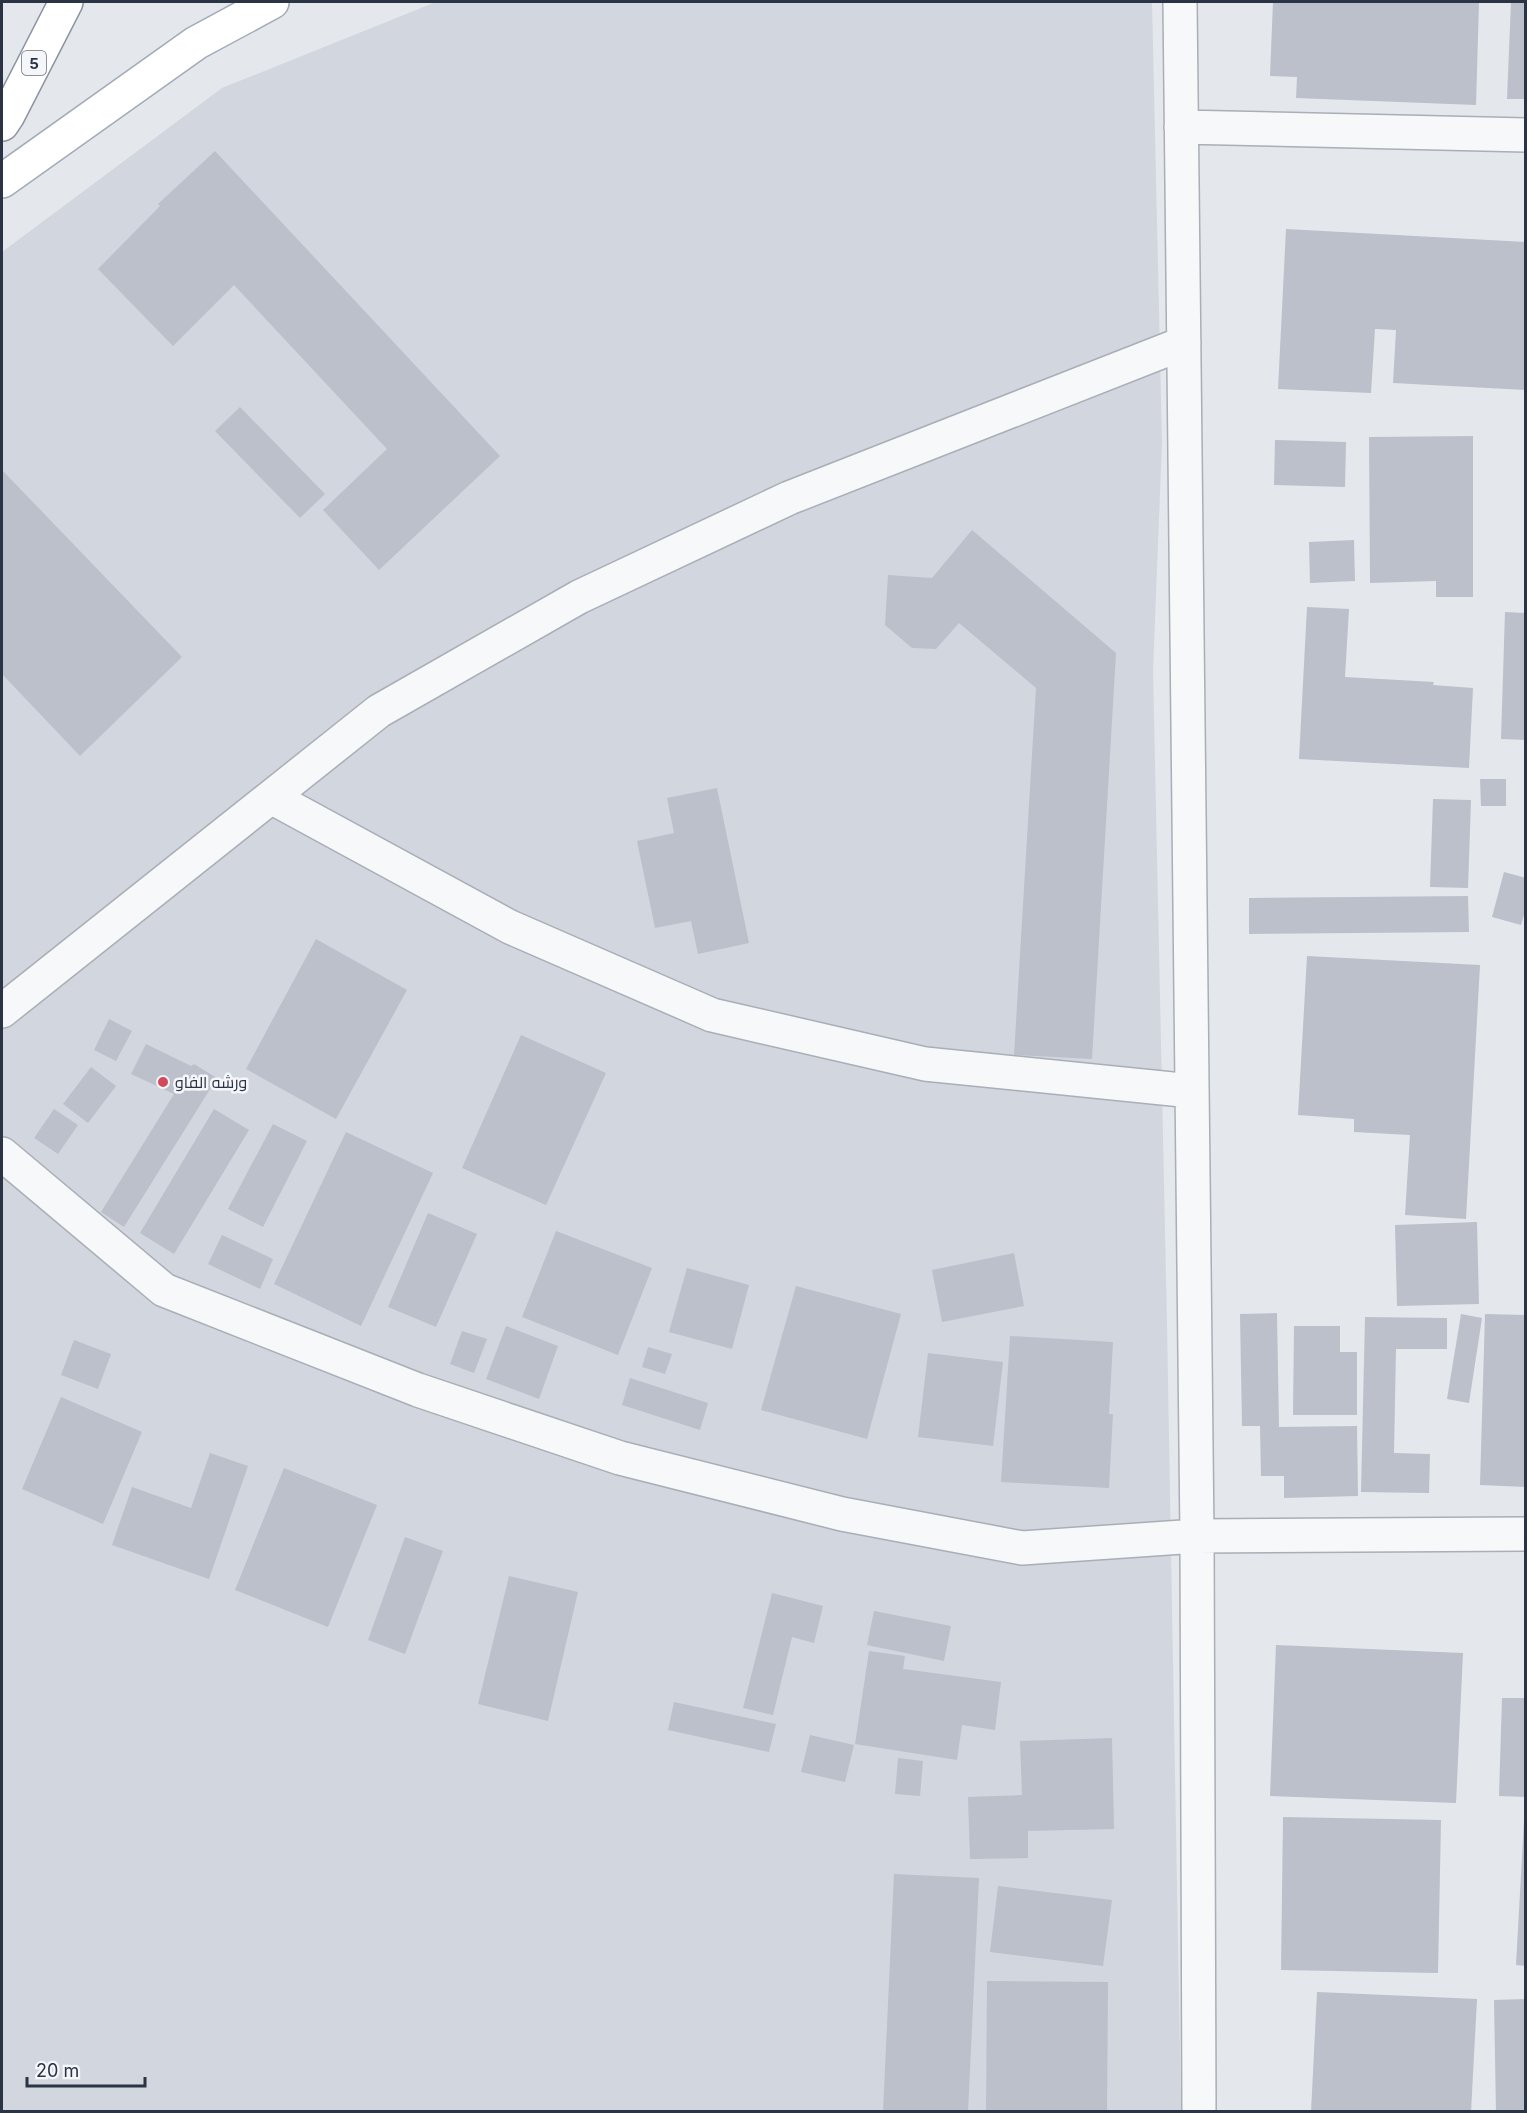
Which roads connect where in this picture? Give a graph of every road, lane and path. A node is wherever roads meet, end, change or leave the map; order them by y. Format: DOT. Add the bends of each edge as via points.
graph roads {
  1 [pos="66,2"];
  2 [pos="272,2"];
  3 [pos="1180,2"];
  4 [pos="2,124"];
  5 [pos="1181,127"];
  6 [pos="1526,135"];
  7 [pos="2,181"];
  8 [pos="1184,343"];
  9 [pos="272,797"];
  10 [pos="2,1011"];
  11 [pos="1192,1091"];
  12 [pos="2,1154"];
  13 [pos="1526,1534"];
  14 [pos="1197,1536"];
  15 [pos="1199,2112"];
  1 -- 4 [label="main road, 5"];
  2 -- 7 [label="main road" via="196,43"];
  3 -- 5 [label="street"];
  5 -- 6 [label="street"];
  5 -- 8 [label="street"];
  8 -- 9 [label="street" via="789,498 579,597 379,711"];
  8 -- 11 [label="street"];
  9 -- 10 [label="street"];
  9 -- 11 [label="street" via="510,927 712,1015 925,1064"];
  11 -- 14 [label="street"];
  12 -- 14 [label="street" via="164,1290 418,1390 620,1458 842,1514 1022,1548"];
  13 -- 14 [label="street"];
  14 -- 15 [label="street"];
}
